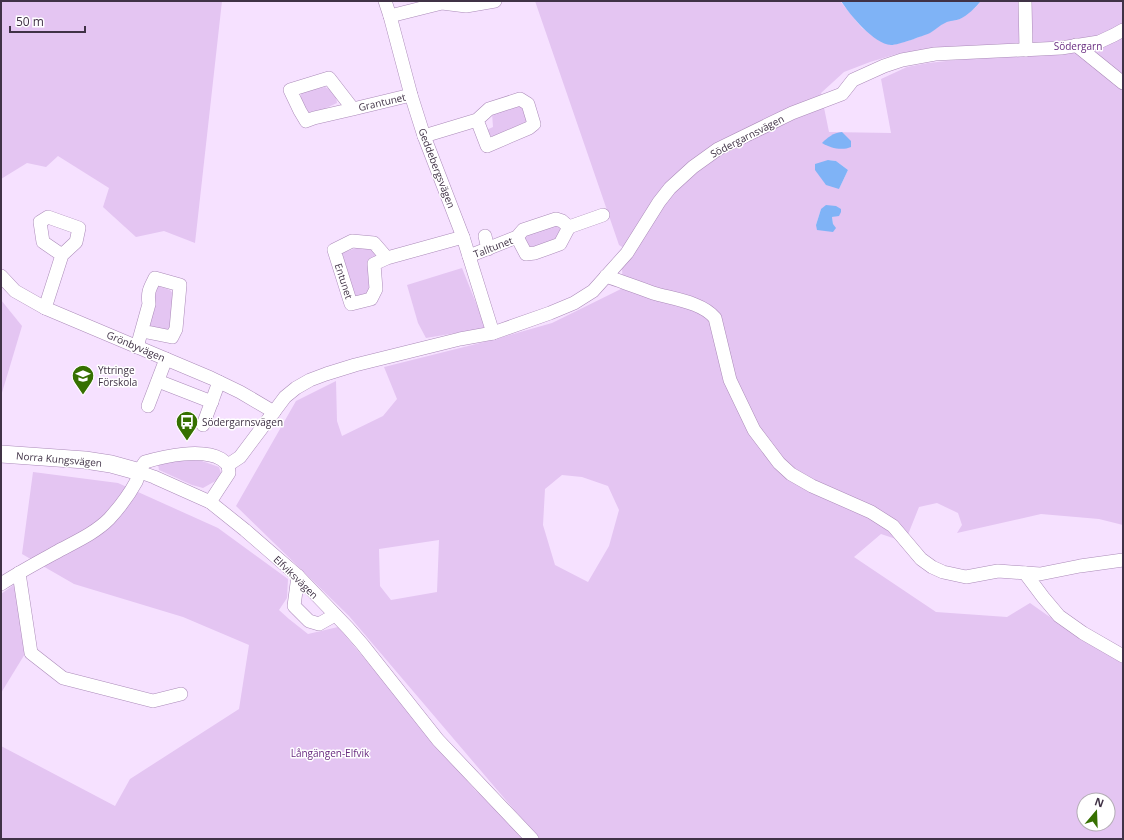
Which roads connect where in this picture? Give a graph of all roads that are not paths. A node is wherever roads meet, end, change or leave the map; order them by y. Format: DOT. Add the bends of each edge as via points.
graph roads {
  1 [pos="385,1"];
  2 [pos="495,1"];
  3 [pos="1025,1"];
  4 [pos="443,2"];
  5 [pos="390,16"];
  6 [pos="1123,30"];
  7 [pos="1076,45"];
  8 [pos="1026,50"];
  9 [pos="1123,83"];
  10 [pos="411,95"];
  11 [pos="353,109"];
  12 [pos="478,120"];
  13 [pos="424,136"];
  14 [pos="603,215"];
  15 [pos="569,227"];
  16 [pos="484,236"];
  17 [pos="463,237"];
  18 [pos="517,238"];
  19 [pos="488,249"];
  20 [pos="62,255"];
  21 [pos="469,256"];
  22 [pos="387,258"];
  23 [pos="1,276"];
  24 [pos="606,276"];
  25 [pos="45,308"];
  26 [pos="142,331"];
  27 [pos="493,333"];
  28 [pos="137,347"];
  29 [pos="166,359"];
  30 [pos="158,381"];
  31 [pos="219,382"];
  32 [pos="212,402"];
  33 [pos="148,406"];
  34 [pos="274,412"];
  35 [pos="203,425"];
  36 [pos="1,454"];
  37 [pos="228,465"];
  38 [pos="140,472"];
  39 [pos="210,502"];
  40 [pos="1123,560"];
  41 [pos="19,573"];
  42 [pos="1025,573"];
  43 [pos="298,576"];
  44 [pos="1,584"];
  45 [pos="335,615"];
  46 [pos="1123,656"];
  47 [pos="181,694"];
  48 [pos="532,839"];
  1 -- 5 [label="street, Geddebergsvägen"];
  2 -- 4 [label="street" via="466,6"];
  3 -- 8 [label="street"];
  4 -- 5 [label="street"];
  5 -- 10 [label="street, Geddebergsvägen"];
  6 -- 7 [label="street, Södergarnsvägen" via="1099,42"];
  7 -- 8 [label="street, Södergarnsvägen"];
  7 -- 9 [label="street"];
  8 -- 24 [label="street, Södergarnsvägen" via="935,54 902,60 853,80 842,94 718,149 693,166 666,192 627,253"];
  10 -- 11 [label="street, Grantunet"];
  10 -- 13 [label="street, Geddebergsvägen"];
  12 -- 13 [label="street"];
  13 -- 17 [label="street, Geddebergsvägen"];
  14 -- 15 [label="street"];
  15 -- 18 [label="street, Talltunet" via="556,219 522,230"];
  15 -- 18 [label="street, Talltunet" via="560,244 535,253 526,254"];
  16 -- 19 [label="street"];
  17 -- 21 [label="street, Geddebergsvägen"];
  17 -- 22 [label="street, Entunet"];
  18 -- 19 [label="street, Talltunet"];
  19 -- 21 [label="street, Talltunet"];
  20 -- 25 [label="street"];
  21 -- 27 [label="street, Geddebergsvägen"];
  22 -- 22 [label="street, Entunet" via="374,243 352,241 334,250 351,304 371,299 376,289 374,264"];
  23 -- 25 [label="street, Grönbyvägen" via="15,291"];
  24 -- 27 [label="street, Södergarnsvägen" via="593,290 574,303"];
  24 -- 42 [label="street" via="700,306 710,312 715,318 730,380 754,430 779,463 791,474 872,512 893,526 921,559 943,572 966,576 998,571"];
  25 -- 28 [label="street, Grönbyvägen"];
  26 -- 26 [label="street" via="172,337 176,329 180,285 155,278 149,291 149,304"];
  26 -- 28 [label="street"];
  27 -- 34 [label="street, Södergarnsvägen" via="354,365 326,374 296,388 285,397"];
  28 -- 29 [label="street, Grönbyvägen"];
  29 -- 30 [label="street"];
  29 -- 31 [label="street, Grönbyvägen"];
  30 -- 32 [label="street"];
  30 -- 33 [label="street"];
  31 -- 32 [label="street"];
  31 -- 34 [label="street, Grönbyvägen"];
  32 -- 35 [label="street"];
  34 -- 37 [label="street, Södergarnsvägen" via="240,457"];
  36 -- 38 [label="main road, Norra Kungsvägen" via="85,460"];
  37 -- 38 [label="street" via="220,459 205,455 175,455 145,462"];
  37 -- 39 [label="street" via="228,473"];
  38 -- 39 [label="street, Elfviksvägen"];
  38 -- 41 [label="street" via="120,506 94,532"];
  39 -- 43 [label="street, Elfviksvägen"];
  40 -- 42 [label="street" via="1040,574"];
  41 -- 44 [label="street"];
  41 -- 47 [label="street" via="31,653 63,678 153,701"];
  42 -- 46 [label="street" via="1059,616"];
  43 -- 45 [label="street, Elfviksvägen"];
  43 -- 45 [label="street" via="294,606 309,621 319,624"];
  45 -- 48 [label="street, Elfviksvägen" via="362,644 438,740"];
}
